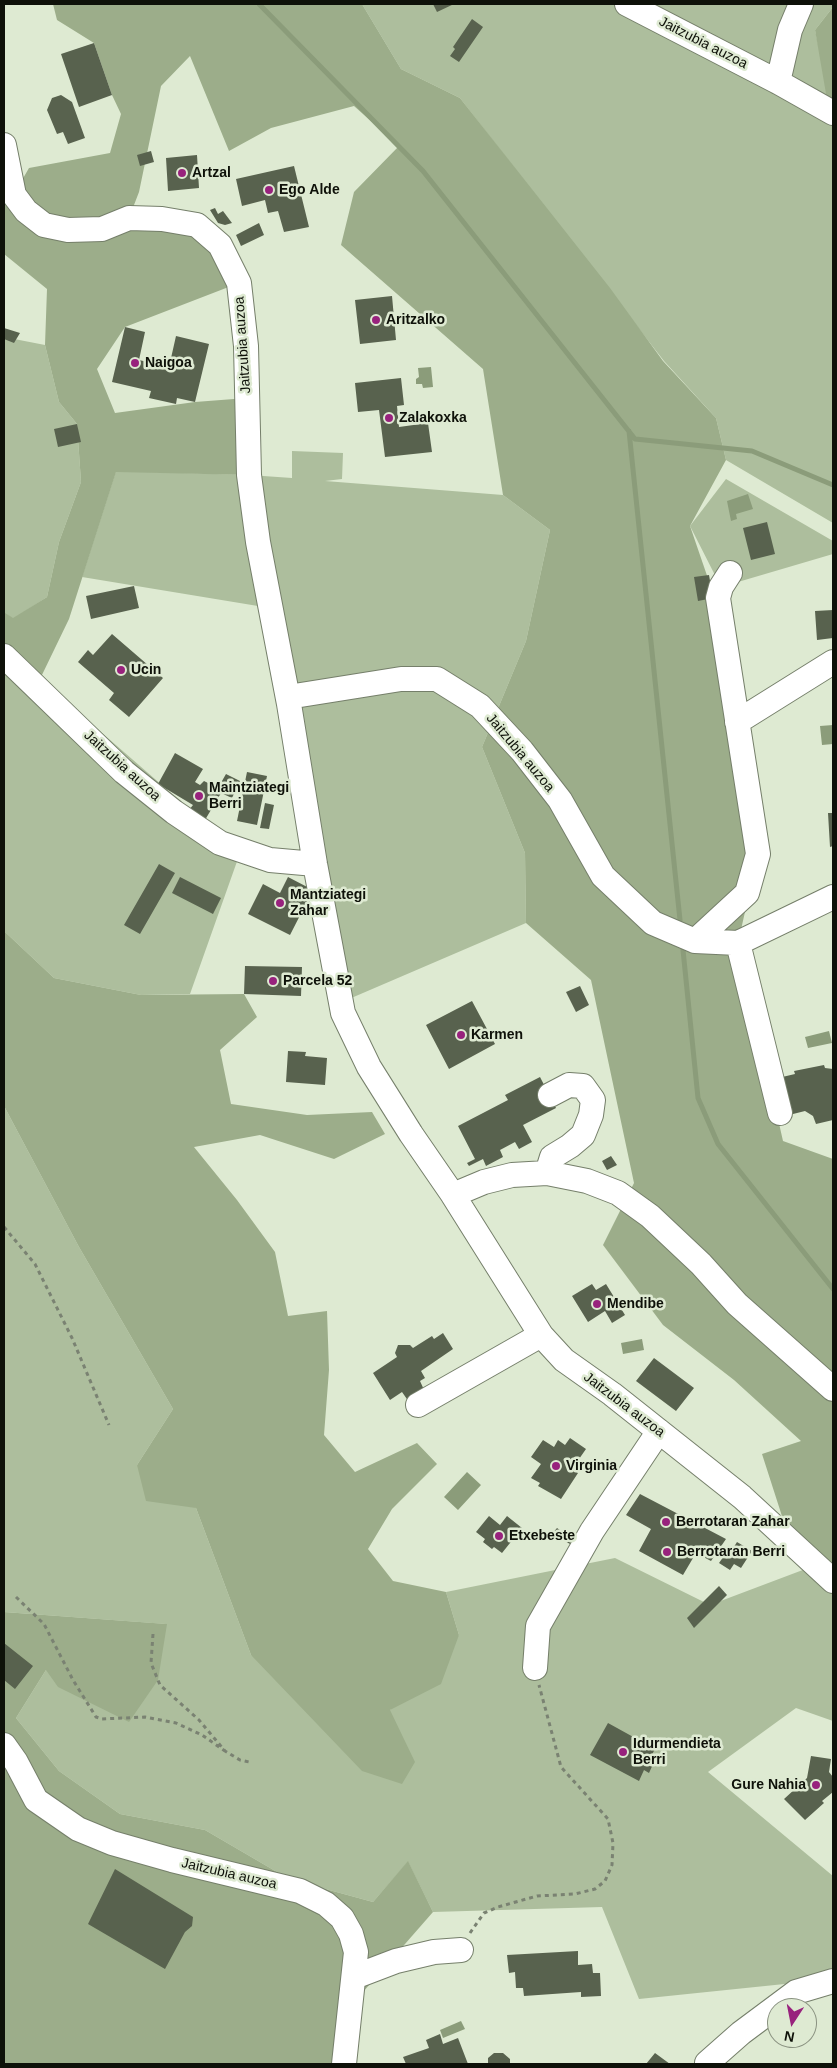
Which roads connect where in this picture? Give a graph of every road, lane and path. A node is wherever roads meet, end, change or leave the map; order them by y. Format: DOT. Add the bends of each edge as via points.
graph roads {
  1 [pos="628,4"];
  2 [pos="801,4"];
  3 [pos="778,82"];
  4 [pos="833,113"];
  5 [pos="4,145"];
  6 [pos="730,572"];
  7 [pos="4,656"];
  8 [pos="833,662"];
  9 [pos="288,697"];
  10 [pos="737,722"];
  11 [pos="315,864"];
  12 [pos="833,898"];
  13 [pos="695,940"];
  14 [pos="738,942"];
  15 [pos="550,1095"];
  16 [pos="780,1113"];
  17 [pos="547,1173"];
  18 [pos="453,1195"];
  19 [pos="4,1227"];
  20 [pos="541,1335"];
  21 [pos="833,1389"];
  22 [pos="418,1405"];
  23 [pos="109,1425"];
  24 [pos="659,1432"];
  25 [pos="833,1581"];
  26 [pos="16,1597"];
  27 [pos="153,1634"];
  28 [pos="535,1668"];
  29 [pos="4,1745"];
  30 [pos="224,1751"];
  31 [pos="249,1762"];
  32 [pos="461,1950"];
  33 [pos="354,1977"];
  34 [pos="833,1981"];
  35 [pos="707,2063"];
  36 [pos="344,2064"];
  1 -- 3 [label="street, Jaitzubia auzoa"];
  2 -- 3 [label="street" via="790,30"];
  3 -- 4 [label="street, Jaitzubia auzoa"];
  5 -- 9 [label="street, Jaitzubia auzoa" via="14,195 26,211 44,225 68,230 102,229 129,218 162,219 197,225 220,244 239,283 246,346 249,475 258,542"];
  6 -- 10 [label="street" via="718,598"];
  7 -- 11 [label="street, Jaitzubia auzoa" via="124,772 220,843 270,860"];
  8 -- 10 [label="street"];
  9 -- 11 [label="street, Jaitzubia auzoa"];
  9 -- 13 [label="street, Jaitzubia auzoa" via="400,679 437,679 480,706 522,751 560,800 603,876 653,923"];
  10 -- 13 [label="street" via="758,854 747,893"];
  11 -- 18 [label="street, Jaitzubia auzoa" via="343,1013 369,1067"];
  12 -- 14 [label="street, Jaitzubia auzoa"];
  13 -- 14 [label="street, Jaitzubia auzoa"];
  14 -- 16 [label="street"];
  15 -- 17 [label="street" via="569,1085 583,1086 593,1100 583,1135 552,1157"];
  17 -- 18 [label="street" via="512,1175"];
  17 -- 21 [label="street" via="587,1180 618,1193 650,1216 701,1264 737,1304"];
  18 -- 20 [label="street, Jaitzubia auzoa"];
  19 -- 23 [label="path" via="35,1264 72,1338"];
  20 -- 22 [label="street"];
  20 -- 24 [label="street, Jaitzubia auzoa" via="564,1360"];
  24 -- 25 [label="street, Jaitzubia auzoa" via="742,1497"];
  24 -- 28 [label="street" via="592,1531 538,1626"];
  26 -- 30 [label="path" via="44,1624 96,1717 145,1717 176,1723 202,1735"];
  27 -- 30 [label="path" via="151,1663 160,1685 200,1720"];
  28 -- 32 [label="path" via="561,1767 608,1820 613,1843 612,1865 605,1881 595,1889 575,1894 537,1896 484,1913"];
  29 -- 33 [label="street, Jaitzubia auzoa" via="36,1800 78,1829 112,1843 300,1891 326,1904 342,1918 351,1934 356,1952"];
  30 -- 31 [label="path"];
  32 -- 33 [label="street" via="434,1952"];
  33 -- 36 [label="street, Jaitzubia auzoa"];
  34 -- 35 [label="street" via="796,1992"];
}
